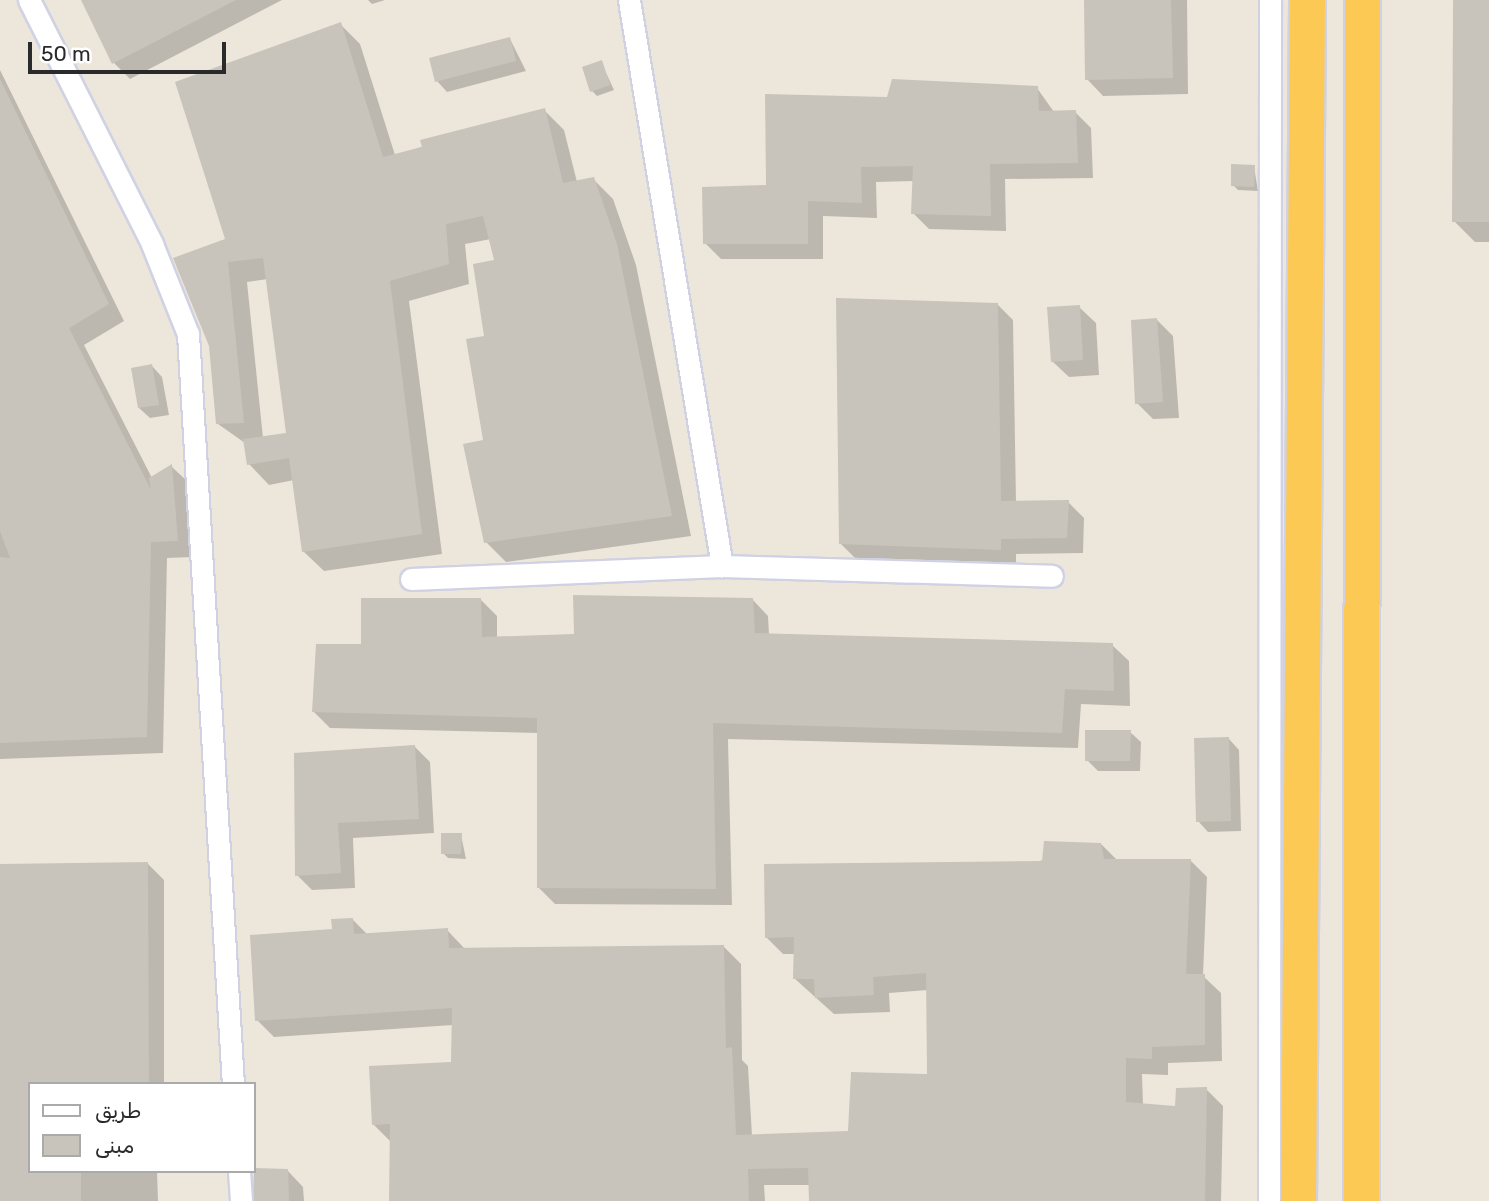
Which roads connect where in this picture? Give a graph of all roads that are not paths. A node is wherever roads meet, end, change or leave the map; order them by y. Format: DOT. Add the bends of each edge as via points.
graph roads {
  1 [pos="29,0"];
  2 [pos="629,0"];
  3 [pos="1270,0"];
  4 [pos="1307,0"];
  5 [pos="1362,0"];
  6 [pos="722,566"];
  7 [pos="1052,576"];
  8 [pos="411,579"];
  9 [pos="233,1082"];
  10 [pos="239,1173"];
  11 [pos="241,1201"];
  12 [pos="1269,1201"];
  13 [pos="1298,1201"];
  14 [pos="1361,1201"];
  1 -- 9 [label="street" via="152,244 188,334"];
  2 -- 6 [label="street"];
  3 -- 12 [label="street"];
  4 -- 13 [label="highway"];
  5 -- 14 [label="highway"];
  6 -- 7 [label="street"];
  6 -- 8 [label="street"];
  10 -- 11 [label="street"];
}
